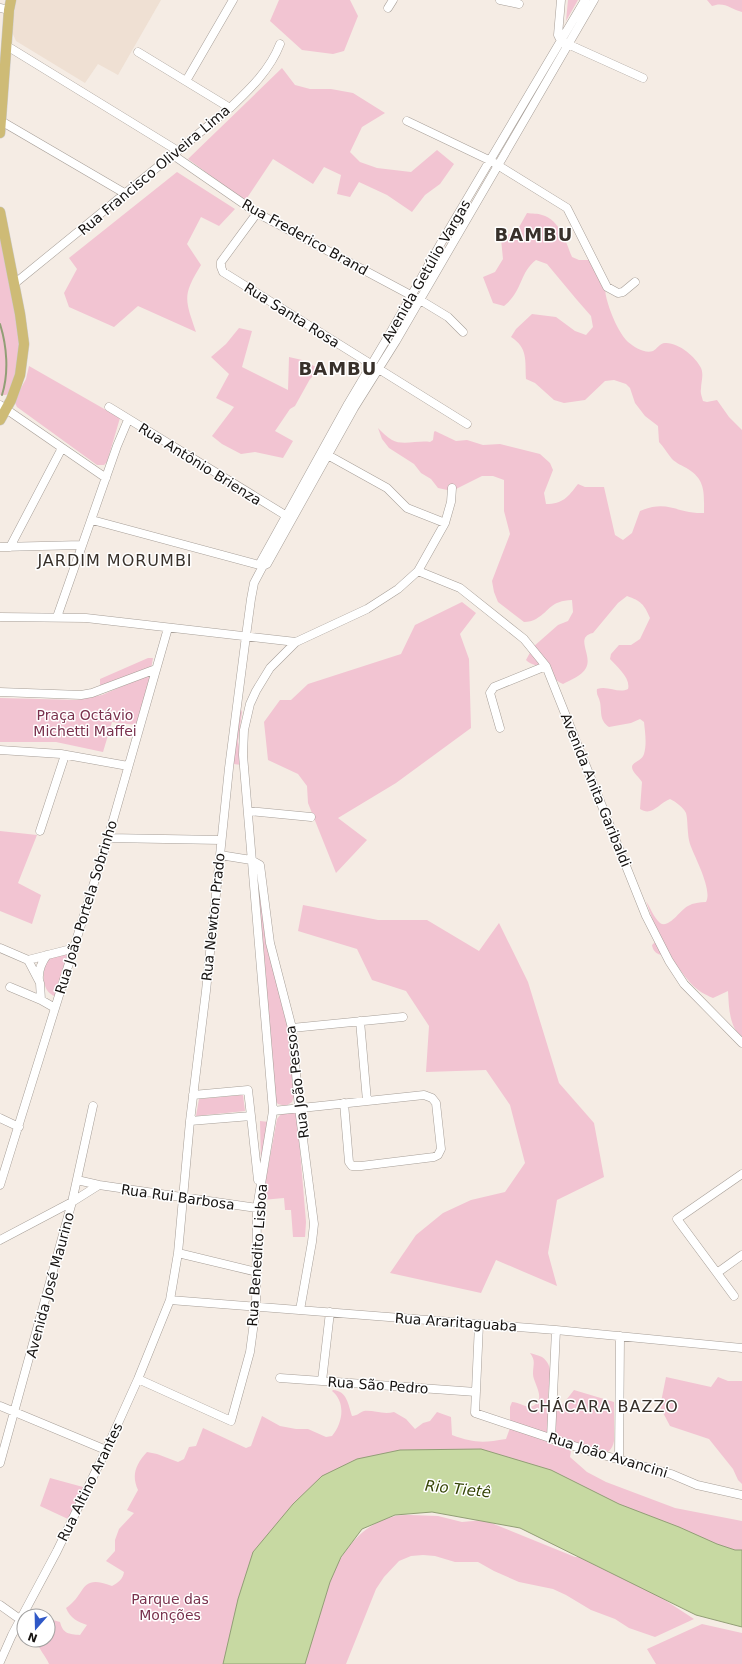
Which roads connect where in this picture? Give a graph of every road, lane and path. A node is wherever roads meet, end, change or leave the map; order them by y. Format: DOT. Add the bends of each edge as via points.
graph roads {
  1 [pos="233,0"];
  2 [pos="393,0"];
  3 [pos="500,0"];
  4 [pos="562,0"];
  5 [pos="585,0"];
  6 [pos="594,0"];
  7 [pos="519,4"];
  8 [pos="7,6"];
  9 [pos="388,8"];
  10 [pos="564,43"];
  11 [pos="280,44"];
  12 [pos="7,46"];
  13 [pos="138,52"];
  14 [pos="643,78"];
  15 [pos="186,81"];
  16 [pos="230,108"];
  17 [pos="1,121"];
  18 [pos="407,121"];
  19 [pos="0,133"];
  20 [pos="175,153"];
  21 [pos="494,163"];
  22 [pos="126,194"];
  23 [pos="0,212"];
  24 [pos="257,213"];
  25 [pos="455,220"];
  26 [pos="463,224"];
  27 [pos="635,282"];
  28 [pos="14,284"];
  29 [pos="412,296"];
  30 [pos="420,300"];
  31 [pos="464,332"];
  32 [pos="375,367"];
  33 [pos="13,397"];
  34 [pos="0,401"];
  35 [pos="3,407"];
  36 [pos="109,407"];
  37 [pos="0,420"];
  38 [pos="128,420"];
  39 [pos="467,424"];
  40 [pos="62,448"];
  41 [pos="325,453"];
  42 [pos="106,478"];
  43 [pos="452,488"];
  44 [pos="289,518"];
  45 [pos="92,520"];
  46 [pos="445,523"];
  47 [pos="82,546"];
  48 [pos="0,547"];
  49 [pos="10,547"];
  50 [pos="263,565"];
  51 [pos="418,571"];
  52 [pos="0,617"];
  53 [pos="57,617"];
  54 [pos="168,628"];
  55 [pos="246,636"];
  56 [pos="296,642"];
  57 [pos="546,666"];
  58 [pos="156,669"];
  59 [pos="0,692"];
  60 [pos="239,693"];
  61 [pos="246,718"];
  62 [pos="500,728"];
  63 [pos="0,750"];
  64 [pos="64,755"];
  65 [pos="128,766"];
  66 [pos="229,768"];
  67 [pos="244,768"];
  68 [pos="248,811"];
  69 [pos="311,817"];
  70 [pos="40,831"];
  71 [pos="108,838"];
  72 [pos="221,840"];
  73 [pos="220,855"];
  74 [pos="252,860"];
  75 [pos="0,948"];
  76 [pos="75,948"];
  77 [pos="47,955"];
  78 [pos="28,960"];
  79 [pos="40,983"];
  80 [pos="10,987"];
  81 [pos="41,1000"];
  82 [pos="55,1008"];
  83 [pos="403,1017"];
  84 [pos="360,1021"];
  85 [pos="292,1028"];
  86 [pos="742,1043"];
  87 [pos="193,1095"];
  88 [pos="367,1101"];
  89 [pos="344,1103"];
  90 [pos="93,1106"];
  91 [pos="299,1108"];
  92 [pos="272,1111"];
  93 [pos="251,1116"];
  94 [pos="0,1118"];
  95 [pos="190,1121"];
  96 [pos="19,1127"];
  97 [pos="742,1174"];
  98 [pos="77,1180"];
  99 [pos="0,1185"];
  100 [pos="99,1185"];
  101 [pos="260,1190"];
  102 [pos="183,1198"];
  103 [pos="72,1202"];
  104 [pos="258,1208"];
  105 [pos="0,1240"];
  106 [pos="178,1253"];
  107 [pos="742,1255"];
  108 [pos="257,1272"];
  109 [pos="717,1273"];
  110 [pos="734,1296"];
  111 [pos="170,1300"];
  112 [pos="256,1306"];
  113 [pos="300,1310"];
  114 [pos="330,1312"];
  115 [pos="479,1324"];
  116 [pos="556,1330"];
  117 [pos="620,1336"];
  118 [pos="742,1348"];
  119 [pos="280,1378"];
  120 [pos="138,1379"];
  121 [pos="322,1381"];
  122 [pos="476,1392"];
  123 [pos="0,1406"];
  124 [pos="14,1413"];
  125 [pos="551,1438"];
  126 [pos="106,1450"];
  127 [pos="1,1458"];
  128 [pos="619,1459"];
  129 [pos="742,1495"];
  130 [pos="0,1605"];
  131 [pos="26,1608"];
  132 [pos="16,1617"];
  133 [pos="16,1629"];
  134 [pos="1,1662"];
  1 -- 15 [label="street"];
  2 -- 9 [label="street"];
  3 -- 7 [label="street"];
  4 -- 10 [label="street" via="558,35"];
  5 -- 10 [label="street, Avenida Getúlio Vargas"];
  6 -- 10 [label="street, Avenida Getúlio Vargas"];
  8 -- 12 [label="main road"];
  10 -- 14 [label="street"];
  10 -- 21 [label="street, Avenida Getúlio Vargas"];
  11 -- 16 [label="street, Rua Francisco Oliveira Lima" via="276,56 262,74"];
  12 -- 17 [label="main road"];
  12 -- 20 [label="street, Rua Frederico Brand"];
  13 -- 15 [label="street"];
  15 -- 16 [label="street"];
  16 -- 20 [label="street, Rua Francisco Oliveira Lima"];
  17 -- 19 [label="main road"];
  17 -- 22 [label="street"];
  18 -- 21 [label="street"];
  20 -- 22 [label="street, Rua Francisco Oliveira Lima"];
  20 -- 24 [label="street, Rua Frederico Brand"];
  21 -- 25 [label="street, Avenida Getúlio Vargas"];
  21 -- 26 [label="street, Avenida Getúlio Vargas"];
  21 -- 27 [label="street" via="567,208 607,287 618,293"];
  22 -- 28 [label="street, Rua Francisco Oliveira Lima"];
  23 -- 28 [label="main road"];
  24 -- 29 [label="street, Rua Frederico Brand"];
  24 -- 32 [label="street, Rua Santa Rosa" via="221,262 223,272"];
  25 -- 26 [label="street"];
  25 -- 29 [label="street, Avenida Getúlio Vargas"];
  26 -- 30 [label="street, Avenida Getúlio Vargas"];
  28 -- 33 [label="main road" via="24,344 20,375"];
  29 -- 30 [label="street, Rua Frederico Brand"];
  29 -- 32 [label="street, Avenida Getúlio Vargas"];
  30 -- 31 [label="street, Rua Frederico Brand" via="448,317"];
  30 -- 32 [label="street, Avenida Getúlio Vargas"];
  32 -- 39 [label="street, Rua Santa Rosa"];
  32 -- 41 [label="street, Avenida Getúlio Vargas"];
  33 -- 34 [label="main road"];
  33 -- 35 [label="main road"];
  35 -- 37 [label="main road"];
  35 -- 40 [label="street"];
  36 -- 38 [label="street, Rua Antônio Brienza"];
  38 -- 42 [label="street"];
  38 -- 44 [label="street, Rua Antônio Brienza"];
  40 -- 42 [label="street"];
  40 -- 49 [label="street"];
  41 -- 44 [label="street, Avenida Getúlio Vargas"];
  41 -- 46 [label="street" via="387,488 407,508"];
  42 -- 45 [label="street"];
  43 -- 46 [label="street"];
  44 -- 50 [label="street, Avenida Getúlio Vargas"];
  45 -- 47 [label="street"];
  45 -- 50 [label="street"];
  46 -- 51 [label="street"];
  47 -- 49 [label="street"];
  47 -- 53 [label="street"];
  48 -- 49 [label="street"];
  50 -- 55 [label="street, Avenida Getúlio Vargas" via="250,599"];
  51 -- 56 [label="street" via="398,589 367,609"];
  51 -- 57 [label="street, Avenida Anita Garibaldi" via="460,588 524,640"];
  52 -- 53 [label="street"];
  53 -- 54 [label="street"];
  54 -- 55 [label="street"];
  54 -- 58 [label="street, Rua João Portela Sobrinho"];
  55 -- 56 [label="street"];
  55 -- 60 [label="street, Rua Newton Prado"];
  56 -- 61 [label="street" via="274,663 263,679"];
  57 -- 62 [label="street" via="494,687 490,693"];
  57 -- 86 [label="street, Avenida Anita Garibaldi" via="646,916 669,961 684,984"];
  58 -- 59 [label="street" via="81,695"];
  58 -- 65 [label="street, Rua João Portela Sobrinho"];
  60 -- 61 [label="street"];
  60 -- 66 [label="street, Rua Newton Prado"];
  61 -- 67 [label="street, Rua Benedito Lisboa" via="243,742"];
  63 -- 64 [label="street"];
  64 -- 65 [label="street"];
  64 -- 70 [label="street"];
  65 -- 71 [label="street, Rua João Portela Sobrinho"];
  66 -- 67 [label="street"];
  66 -- 72 [label="street, Rua Newton Prado"];
  67 -- 68 [label="street, Rua Benedito Lisboa"];
  68 -- 69 [label="street"];
  68 -- 74 [label="street, Rua Benedito Lisboa"];
  71 -- 72 [label="street"];
  71 -- 76 [label="street, Rua João Portela Sobrinho"];
  72 -- 73 [label="street, Rua Newton Prado"];
  73 -- 74 [label="street"];
  73 -- 87 [label="street, Rua Newton Prado"];
  74 -- 85 [label="street, Rua João Pessoa" via="260,866 270,943"];
  74 -- 92 [label="street, Rua Benedito Lisboa"];
  75 -- 78 [label="street"];
  76 -- 77 [label="street"];
  76 -- 82 [label="street, Rua João Portela Sobrinho"];
  77 -- 78 [label="street"];
  77 -- 79 [label="street" via="41,962 38,974"];
  78 -- 79 [label="street"];
  79 -- 81 [label="street"];
  80 -- 81 [label="street"];
  81 -- 82 [label="street"];
  82 -- 96 [label="street, Rua João Portela Sobrinho"];
  83 -- 84 [label="street"];
  84 -- 85 [label="street"];
  84 -- 88 [label="street"];
  85 -- 91 [label="street, Rua João Pessoa"];
  87 -- 93 [label="street" via="248,1090"];
  87 -- 95 [label="street, Rua Newton Prado"];
  88 -- 89 [label="street"];
  88 -- 89 [label="street" via="424,1095 432,1098 436,1104 441,1149 438,1155 352,1166 349,1162"];
  89 -- 91 [label="street"];
  90 -- 98 [label="street, Avenida José Maurino"];
  91 -- 92 [label="street"];
  91 -- 113 [label="street, Rua João Pessoa" via="314,1224"];
  92 -- 101 [label="street, Rua Benedito Lisboa"];
  93 -- 95 [label="street"];
  93 -- 101 [label="street"];
  94 -- 96 [label="street"];
  95 -- 102 [label="street, Rua Newton Prado"];
  96 -- 99 [label="street, Rua João Portela Sobrinho"];
  97 -- 109 [label="street" via="677,1219"];
  98 -- 100 [label="street, Rua Rui Barbosa"];
  98 -- 103 [label="street, Avenida José Maurino"];
  100 -- 102 [label="street, Rua Rui Barbosa"];
  100 -- 103 [label="street"];
  101 -- 104 [label="street, Rua Benedito Lisboa"];
  102 -- 104 [label="street, Rua Rui Barbosa"];
  102 -- 106 [label="street, Rua Newton Prado"];
  103 -- 105 [label="street"];
  103 -- 124 [label="street, Avenida José Maurino"];
  104 -- 108 [label="street, Rua Benedito Lisboa"];
  106 -- 108 [label="street"];
  106 -- 111 [label="street, Rua Altino Arantes"];
  107 -- 109 [label="street"];
  108 -- 112 [label="street, Rua Benedito Lisboa"];
  109 -- 110 [label="street"];
  111 -- 112 [label="street, Rua Araritaguaba"];
  111 -- 120 [label="street, Rua Altino Arantes"];
  112 -- 113 [label="street, Rua Araritaguaba"];
  112 -- 120 [label="street, Rua Benedito Lisboa" via="250,1352 231,1421"];
  113 -- 114 [label="street, Rua Araritaguaba"];
  114 -- 115 [label="street, Rua Araritaguaba"];
  114 -- 121 [label="street"];
  115 -- 116 [label="street, Rua Araritaguaba"];
  115 -- 122 [label="street"];
  116 -- 117 [label="street, Rua Araritaguaba"];
  116 -- 125 [label="street"];
  117 -- 118 [label="street, Rua Araritaguaba"];
  117 -- 128 [label="street"];
  119 -- 121 [label="street, Rua São Pedro"];
  120 -- 126 [label="street, Rua Altino Arantes"];
  121 -- 122 [label="street, Rua São Pedro"];
  122 -- 125 [label="street, Rua João Avancini" via="475,1413"];
  123 -- 124 [label="street"];
  124 -- 126 [label="street"];
  124 -- 127 [label="street, Avenida José Maurino"];
  125 -- 128 [label="street, Rua João Avancini"];
  126 -- 131 [label="street, Rua Altino Arantes"];
  128 -- 129 [label="street, Rua João Avancini" via="697,1485"];
  130 -- 132 [label="street"];
  133 -- 134 [label="street, Rua Altino Arantes"];
}
